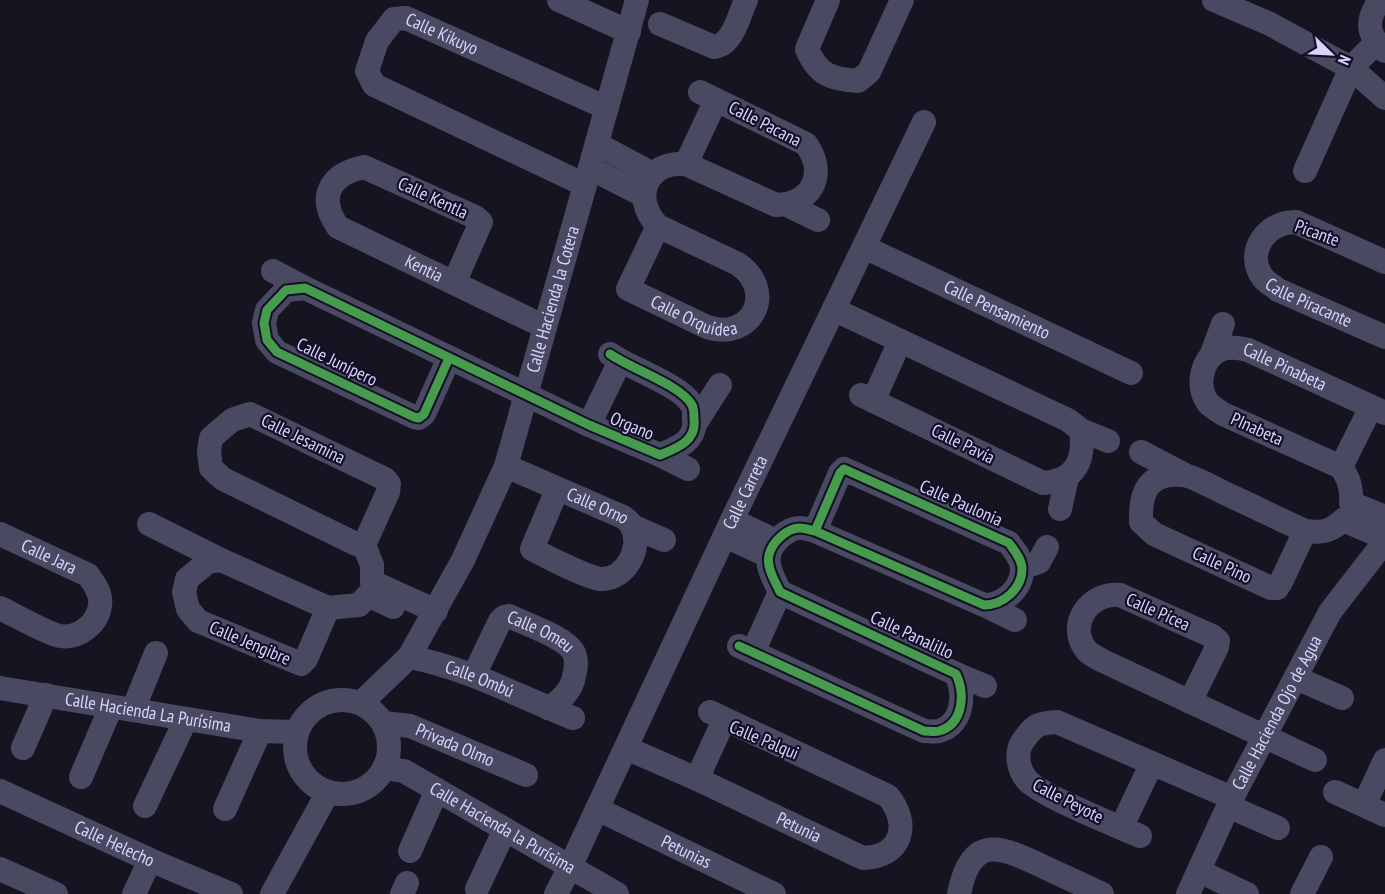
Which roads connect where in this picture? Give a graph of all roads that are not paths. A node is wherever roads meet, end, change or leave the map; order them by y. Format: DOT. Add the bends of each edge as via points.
graph roads {
  1 [pos="559,0"];
  2 [pos="638,0"];
  3 [pos="746,0"];
  4 [pos="828,0"];
  5 [pos="902,0"];
  6 [pos="1214,0"];
  7 [pos="1375,7"];
  8 [pos="660,24"];
  9 [pos="629,32"];
  10 [pos="1380,47"];
  11 [pos="1351,68"];
  12 [pos="1385,98"];
  13 [pos="607,108"];
  14 [pos="924,122"];
  15 [pos="597,144"];
  16 [pos="686,164"];
  17 [pos="1305,171"];
  18 [pos="588,177"];
  19 [pos="648,184"];
  20 [pos="787,205"];
  21 [pos="312,215"];
  22 [pos="818,220"];
  23 [pos="658,226"];
  24 [pos="338,227"];
  25 [pos="864,247"];
  26 [pos="1257,248"];
  27 [pos="1385,262"];
  28 [pos="273,271"];
  29 [pos="454,283"];
  30 [pos="305,288"];
  31 [pos="835,310"];
  32 [pos="1223,324"];
  33 [pos="545,327"];
  34 [pos="1385,337"];
  35 [pos="900,340"];
  36 [pos="449,358"];
  37 [pos="1207,362"];
  38 [pos="1131,372"];
  39 [pos="720,385"];
  40 [pos="526,394"];
  41 [pos="1378,410"];
  42 [pos="589,425"];
  43 [pos="694,430"];
  44 [pos="1081,430"];
  45 [pos="1108,441"];
  46 [pos="1141,452"];
  47 [pos="660,455"];
  48 [pos="506,466"];
  49 [pos="1341,467"];
  50 [pos="688,469"];
  51 [pos="1183,474"];
  52 [pos="1067,477"];
  53 [pos="557,490"];
  54 [pos="1060,509"];
  55 [pos="1385,517"];
  56 [pos="148,524"];
  57 [pos="632,526"];
  58 [pos="729,528"];
  59 [pos="814,531"];
  60 [pos="1305,531"];
  61 [pos="0,534"];
  62 [pos="1385,539"];
  63 [pos="664,540"];
  64 [pos="364,545"];
  65 [pos="1047,547"];
  66 [pos="772,548"];
  67 [pos="221,560"];
  68 [pos="1022,568"];
  69 [pos="1103,573"];
  70 [pos="112,578"];
  71 [pos="780,592"];
  72 [pos="1099,597"];
  73 [pos="101,603"];
  74 [pos="984,605"];
  75 [pos="0,608"];
  76 [pos="328,608"];
  77 [pos="432,617"];
  78 [pos="1016,620"];
  79 [pos="156,653"];
  80 [pos="409,657"];
  81 [pos="956,674"];
  82 [pos="474,675"];
  83 [pos="1296,678"];
  84 [pos="985,686"];
  85 [pos="0,688"];
  86 [pos="46,696"];
  87 [pos="1342,698"];
  88 [pos="1190,702"];
  89 [pos="361,703"];
  90 [pos="122,708"];
  91 [pos="548,708"];
  92 [pos="1034,711"];
  93 [pos="573,718"];
  94 [pos="186,719"];
  95 [pos="1057,722"];
  96 [pos="383,723"];
  97 [pos="260,731"];
  98 [pos="297,732"];
  99 [pos="1264,738"];
  100 [pos="22,748"];
  101 [pos="626,748"];
  102 [pos="1315,760"];
  103 [pos="1385,760"];
  104 [pos="1152,763"];
  105 [pos="384,768"];
  106 [pos="526,775"];
  107 [pos="81,777"];
  108 [pos="697,779"];
  109 [pos="437,790"];
  110 [pos="0,791"];
  111 [pos="328,792"];
  112 [pos="1335,792"];
  113 [pos="1230,802"];
  114 [pos="146,806"];
  115 [pos="225,809"];
  116 [pos="597,809"];
  117 [pos="1374,810"];
  118 [pos="1278,828"];
  119 [pos="505,829"];
  120 [pos="900,839"];
  121 [pos="410,851"];
  122 [pos="1321,857"];
  123 [pos="150,860"];
  124 [pos="570,867"];
  125 [pos="0,869"];
  126 [pos="1199,871"];
  127 [pos="477,889"];
  128 [pos="1093,892"];
  129 [pos="56,894"];
  130 [pos="134,894"];
  131 [pos="231,894"];
  132 [pos="272,894"];
  133 [pos="556,894"];
  134 [pos="617,894"];
  135 [pos="774,894"];
  136 [pos="959,894"];
  137 [pos="1188,894"];
  138 [pos="1247,894"];
  139 [pos="1302,894"];
  1 -- 9 [label="street"];
  2 -- 9 [label="street, Calle Hacienda la Cotera"];
  3 -- 8 [label="street" via="728,41 722,46 714,47"];
  4 -- 5 [label="street" via="807,49 814,64 836,79 858,81 869,72"];
  6 -- 11 [label="street" via="1270,24"];
  7 -- 10 [label="street" via="1370,31"];
  9 -- 13 [label="street, Calle Hacienda la Cotera"];
  10 -- 11 [label="street"];
  11 -- 12 [label="street"];
  11 -- 17 [label="street"];
  13 -- 15 [label="street, Calle Hacienda la Cotera"];
  13 -- 18 [label="street, Calle Kikuyo" via="406,18 394,19 377,41 367,71 374,85"];
  14 -- 25 [label="street, Calle Carreta"];
  15 -- 18 [label="street, Calle Hacienda la Cotera"];
  15 -- 19 [label="street"];
  16 -- 19 [label="street" via="663,166"];
  16 -- 20 [label="street" via="765,202"];
  16 -- 20 [label="street, Calle Pacana" via="708,96 806,144 816,163 813,185 798,201"];
  18 -- 19 [label="street"];
  18 -- 33 [label="street, Calle Hacienda la Cotera"];
  19 -- 23 [label="street" via="645,207"];
  20 -- 22 [label="street"];
  21 -- 24 [label="street, Kentia"];
  23 -- 23 [label="street, Calle Orquídea" via="627,290 718,331 729,331 748,320 755,311 758,290 764,284 738,264"];
  24 -- 29 [label="street, Kentia"];
  24 -- 29 [label="street, Calle Kentla" via="327,203 329,190 337,177 364,167 475,217 481,222 479,229"];
  25 -- 31 [label="street, Calle Carreta"];
  25 -- 38 [label="street, Calle Pensamiento"];
  26 -- 27 [label="street, Picante" via="1276,225 1296,222"];
  26 -- 34 [label="street, Calle Piracante" via="1257,264 1264,279 1278,290"];
  28 -- 30 [label="street"];
  29 -- 33 [label="street, Kentia"];
  30 -- 36 [label="street"];
  30 -- 36 [label="street, Calle Junípero" via="286,291 267,310 267,340 277,352 419,418"];
  31 -- 35 [label="street"];
  31 -- 58 [label="street, Calle Carreta"];
  32 -- 37 [label="street"];
  33 -- 40 [label="street, Calle Hacienda la Cotera"];
  35 -- 44 [label="street" via="1068,420"];
  35 -- 52 [label="street, Calle Pavía" via="867,398 1043,483"];
  36 -- 40 [label="street"];
  37 -- 41 [label="street, Calle Pinabeta" via="1220,350 1248,350"];
  37 -- 49 [label="street, PInabeta" via="1201,390 1209,404"];
  39 -- 43 [label="street"];
  40 -- 42 [label="street, Organo"];
  40 -- 48 [label="street, Calle Hacienda la Cotera"];
  41 -- 49 [label="street, Calle Pinabeta"];
  42 -- 43 [label="street" via="615,358 681,393 693,407"];
  42 -- 47 [label="street, Organo"];
  43 -- 47 [label="street, Organo" via="681,447"];
  44 -- 45 [label="street"];
  44 -- 52 [label="street" via="1079,463"];
  46 -- 51 [label="street"];
  47 -- 50 [label="street"];
  48 -- 53 [label="street, Calle Orno"];
  48 -- 77 [label="street, Calle Hacienda la Cotera"];
  49 -- 55 [label="street" via="1352,490 1351,503"];
  51 -- 60 [label="street"];
  51 -- 60 [label="street, Calle Pino" via="1159,477 1144,490 1141,522 1154,534 1276,588"];
  52 -- 54 [label="street"];
  53 -- 57 [label="street, Calle Orno" via="623,517"];
  53 -- 57 [label="street, Calle Orno" via="532,549 598,579 610,579 633,555 636,542"];
  56 -- 67 [label="street"];
  57 -- 63 [label="street"];
  58 -- 66 [label="street"];
  58 -- 101 [label="street, Calle Carreta"];
  59 -- 66 [label="street" via="799,528 786,532"];
  59 -- 68 [label="street, Calle Paulonia" via="844,469 1009,543"];
  59 -- 74 [label="street"];
  60 -- 62 [label="street" via="1323,533 1342,520"];
  61 -- 73 [label="street, Calle Jara" via="88,575"];
  62 -- 83 [label="street, Calle Hacienda Ojo de Agua" via="1330,612"];
  64 -- 64 [label="street, Calle Jesamina" via="223,479 211,468 211,438 232,420 250,414 385,479 390,484 388,492"];
  64 -- 77 [label="street" via="372,565 372,582"];
  65 -- 68 [label="street" via="1039,562"];
  66 -- 71 [label="street" via="770,572"];
  67 -- 76 [label="street"];
  67 -- 76 [label="street, Calle Jengibre" via="208,562 187,579 184,592 188,609 198,621 301,664"];
  68 -- 74 [label="street" via="1016,586 1006,598 996,605"];
  69 -- 72 [label="street"];
  70 -- 73 [label="street"];
  71 -- 81 [label="street, Calle Panalillo"];
  71 -- 81 [label="street, Calle Panalillo" via="746,649 924,731 938,732 953,722 963,694"];
  72 -- 88 [label="street, Calle Pícea" via="1090,603 1080,621 1080,637 1088,652"];
  72 -- 88 [label="street, Calle Pícea" via="1128,597 1218,641"];
  73 -- 75 [label="street" via="87,628 75,635 59,636"];
  74 -- 78 [label="street"];
  76 -- 77 [label="street" via="359,605 368,595"];
  77 -- 80 [label="street, Calle Hacienda la Cotera"];
  79 -- 90 [label="street"];
  80 -- 82 [label="street, Calle Ombú"];
  80 -- 89 [label="street, Calle Hacienda la Cotera"];
  81 -- 84 [label="street, Calle Panalillo"];
  82 -- 91 [label="street, Calle Ombú"];
  82 -- 91 [label="street, Calle Omeu" via="500,621 508,616 565,642 574,653 573,683 559,702"];
  83 -- 87 [label="street"];
  83 -- 99 [label="street, Calle Hacienda Ojo de Agua"];
  85 -- 86 [label="street, Calle Hacienda La Purísima"];
  86 -- 90 [label="street, Calle Hacienda La Purísima"];
  86 -- 100 [label="street"];
  88 -- 99 [label="street, Calle Pícea"];
  89 -- 96 [label="street"];
  89 -- 98 [label="street" via="342,699 322,703 302,720"];
  90 -- 94 [label="street, Calle Hacienda La Purísima"];
  90 -- 107 [label="street"];
  91 -- 93 [label="street, Calle Ombú"];
  92 -- 95 [label="street"];
  94 -- 97 [label="street, Calle Hacienda La Purísima"];
  94 -- 114 [label="street"];
  95 -- 104 [label="street"];
  95 -- 104 [label="street, Calle Peyote" via="1032,727 1020,746 1019,764 1027,781 1131,832"];
  96 -- 105 [label="street" via="389,753"];
  96 -- 106 [label="street, Privada Olmo" via="410,726"];
  97 -- 98 [label="street, Calle Hacienda La Purísima"];
  97 -- 115 [label="street"];
  98 -- 111 [label="street" via="296,762 314,786"];
  99 -- 102 [label="street, Calle Pícea"];
  99 -- 113 [label="street, Calle Hacienda Ojo de Agua"];
  101 -- 108 [label="street"];
  101 -- 116 [label="street, Calle Carreta"];
  103 -- 117 [label="street"];
  104 -- 113 [label="street"];
  105 -- 109 [label="street, Calle Hacienda la Purísima" via="404,771"];
  105 -- 111 [label="street" via="360,790"];
  108 -- 120 [label="street, Petunia" via="863,858 876,858"];
  108 -- 120 [label="street, Calle Palqui" via="717,716 888,796 902,821"];
  109 -- 119 [label="street, Calle Hacienda la Purísima"];
  109 -- 121 [label="street"];
  110 -- 123 [label="street, Calle Helecho"];
  111 -- 132 [label="street"];
  112 -- 117 [label="street"];
  113 -- 118 [label="street"];
  113 -- 126 [label="street, Calle Hacienda Ojo de Agua"];
  116 -- 124 [label="street, Calle Carreta"];
  116 -- 135 [label="street, Petunias"];
  119 -- 124 [label="street, Calle Hacienda la Purísima"];
  119 -- 127 [label="street"];
  122 -- 139 [label="street"];
  123 -- 130 [label="street"];
  123 -- 131 [label="street, Calle Helecho"];
  124 -- 133 [label="street, Calle Carreta"];
  124 -- 134 [label="street, Calle Hacienda la Purísima"];
  125 -- 129 [label="street"];
  126 -- 137 [label="street, Calle Hacienda Ojo de Agua"];
  126 -- 138 [label="street"];
  128 -- 136 [label="street" via="1012,852 994,849 972,858"];
}
